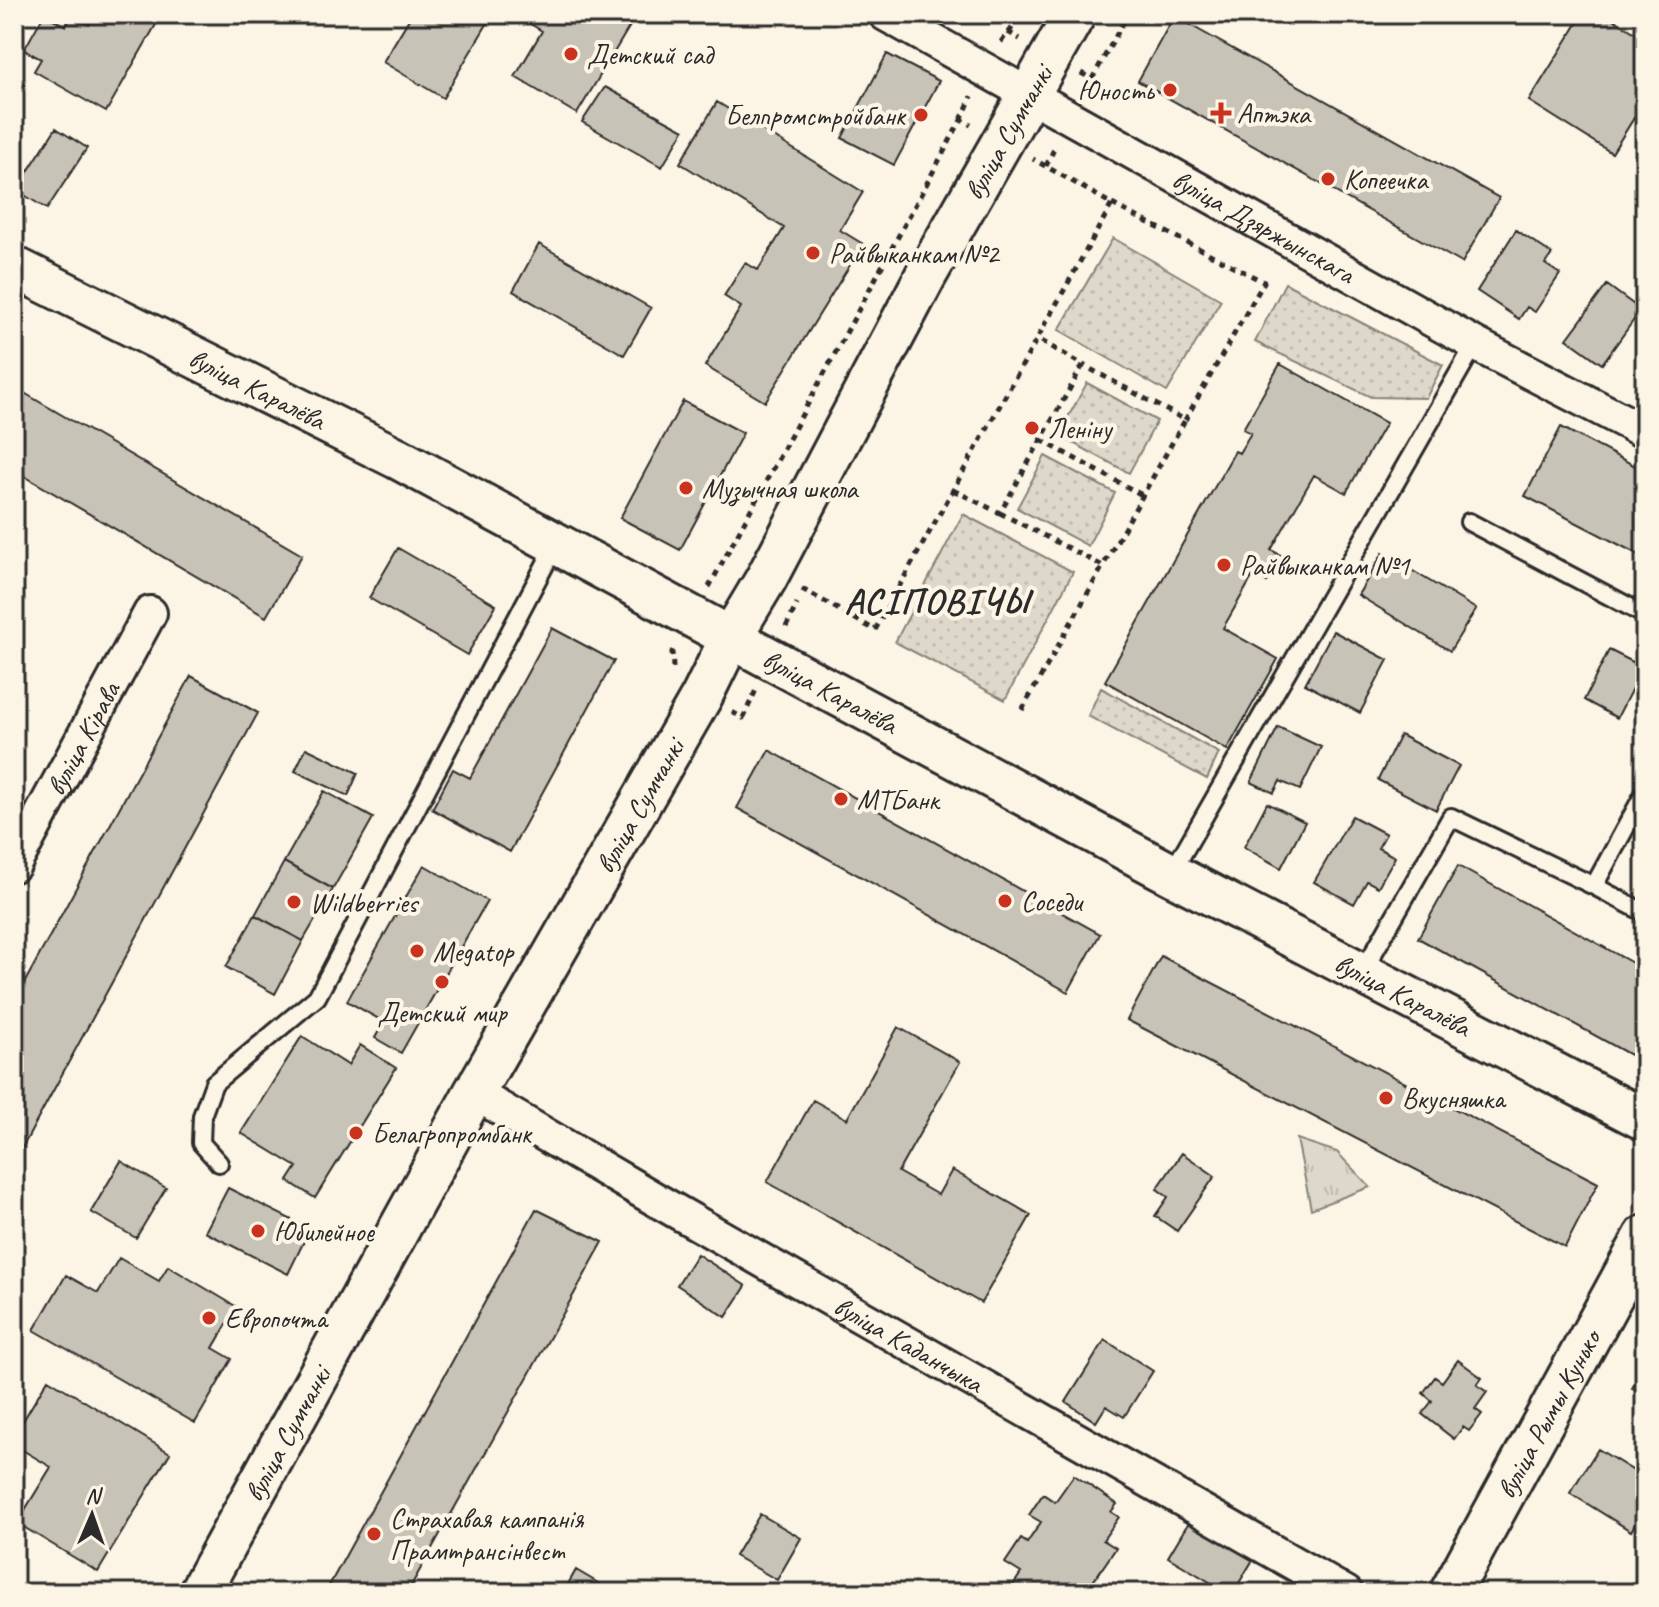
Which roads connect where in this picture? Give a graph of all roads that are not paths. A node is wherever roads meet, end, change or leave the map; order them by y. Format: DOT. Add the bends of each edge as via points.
graph roads {
  1 [pos="885,14"];
  2 [pos="1075,14"];
  3 [pos="1030,97"];
  4 [pos="14,267"];
  5 [pos="1475,344"];
  6 [pos="1645,432"];
  7 [pos="1469,522"];
  8 [pos="556,544"];
  9 [pos="150,613"];
  10 [pos="1645,615"];
  11 [pos="730,639"];
  12 [pos="1645,792"];
  13 [pos="14,865"];
  14 [pos="1171,874"];
  15 [pos="1594,886"];
  16 [pos="1645,913"];
  17 [pos="1362,973"];
  18 [pos="474,1093"];
  19 [pos="1645,1120"];
  20 [pos="219,1163"];
  21 [pos="1645,1236"];
  22 [pos="199,1593"];
  23 [pos="1346,1593"];
  24 [pos="1450,1593"];
  1 -- 3 [label="street, вуліца Дзяржынскага"];
  2 -- 3 [label="street, вуліца Сумчанкі"];
  3 -- 5 [label="street, вуліца Дзяржынскага"];
  3 -- 11 [label="street, вуліца Сумчанкі" via="926,275"];
  4 -- 8 [label="street, вуліца Каралёва" via="397,458"];
  5 -- 6 [label="street, вуліца Дзяржынскага"];
  5 -- 14 [label="lane"];
  7 -- 10 [label="lane"];
  8 -- 11 [label="street, вуліца Каралёва"];
  8 -- 20 [label="lane" via="317,997 214,1083 202,1116 201,1143"];
  9 -- 13 [label="street, вуліца Кірава"];
  11 -- 14 [label="street, вуліца Каралёва"];
  11 -- 18 [label="street, вуліца Сумчанкі"];
  12 -- 15 [label="lane"];
  14 -- 17 [label="street, вуліца Каралёва"];
  15 -- 16 [label="lane"];
  15 -- 17 [label="lane" via="1451,817"];
  17 -- 19 [label="street, вуліца Каралёва"];
  18 -- 22 [label="street, вуліца Сумчанкі"];
  18 -- 23 [label="street, вуліца Каданчыка"];
  21 -- 24 [label="street, вуліца Рымы Кунько"];
}
